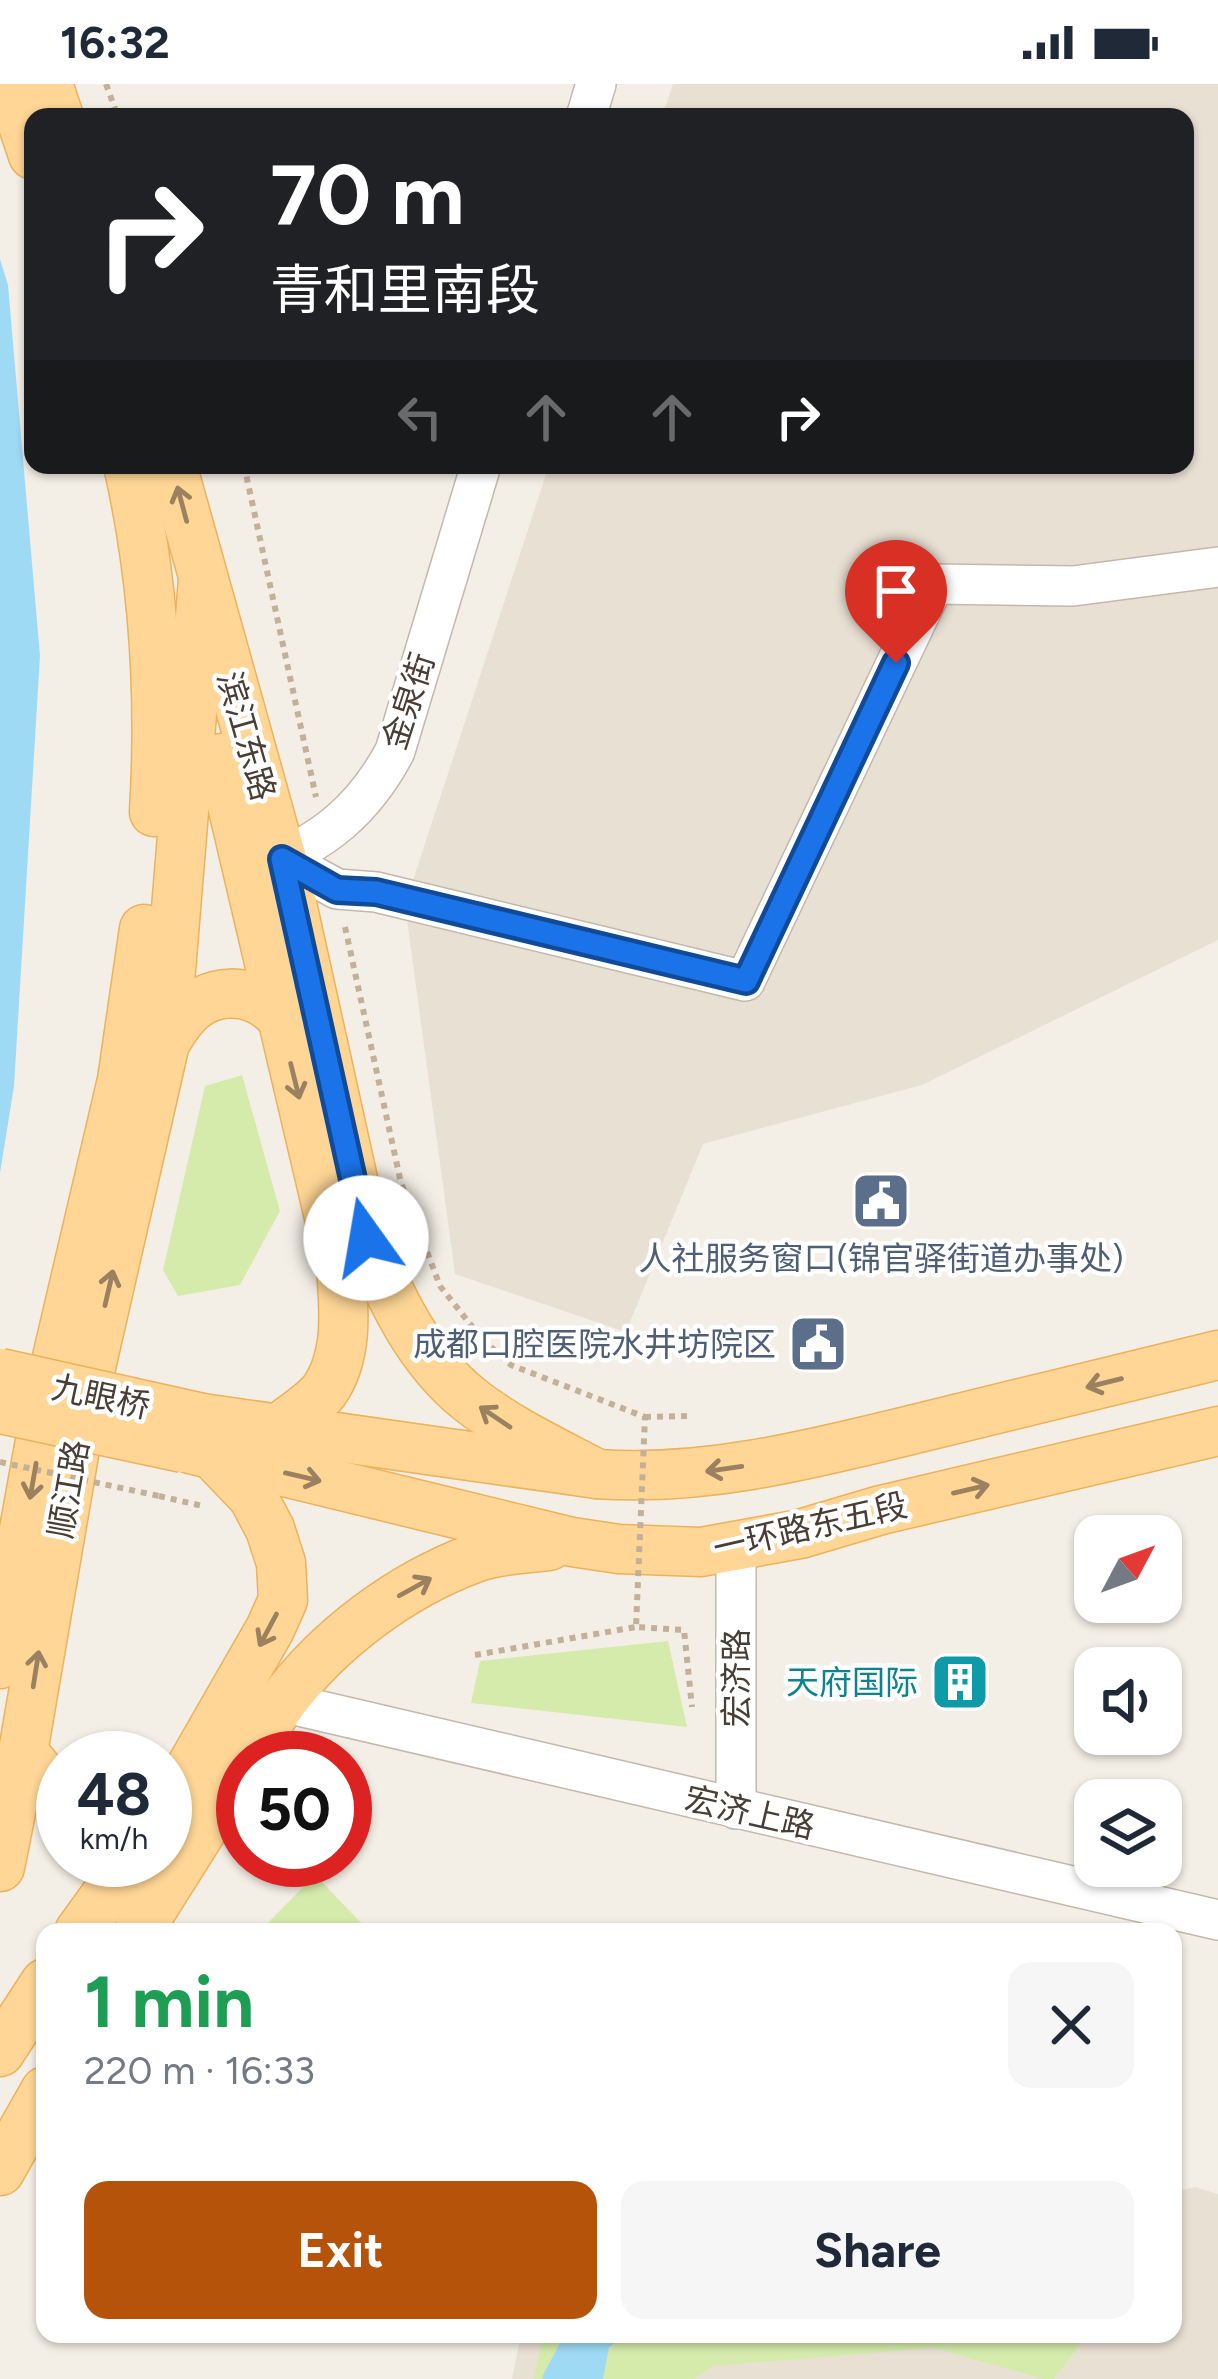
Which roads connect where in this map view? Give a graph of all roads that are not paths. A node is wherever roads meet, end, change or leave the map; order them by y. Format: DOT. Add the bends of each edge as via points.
graph roads {
  1 [pos="9,84"];
  2 [pos="24,128"];
  3 [pos="130,474"];
  4 [pos="174,474"];
  5 [pos="478,474"];
  6 [pos="1218,567"];
  7 [pos="203,580"];
  8 [pos="176,696"];
  9 [pos="258,775"];
  10 [pos="265,866"];
  11 [pos="279,1015"];
  12 [pos="165,1043"];
  13 [pos="1218,1355"];
  14 [pos="0,1373"];
  15 [pos="0,1409"];
  16 [pos="279,1427"];
  17 [pos="1218,1431"];
  18 [pos="202,1441"];
  19 [pos="597,1474"];
  20 [pos="572,1543"];
  21 [pos="736,1546"];
  22 [pos="0,1664"];
  23 [pos="282,1702"];
  24 [pos="264,1731"];
  25 [pos="23,1753"];
  26 [pos="192,1764"];
  27 [pos="36,1768"];
  28 [pos="216,1808"];
  29 [pos="736,1809"];
  30 [pos="0,1867"];
  31 [pos="112,1887"];
  32 [pos="1218,1920"];
  33 [pos="86,1923"];
  34 [pos="145,1923"];
  35 [pos="36,1997"];
  36 [pos="0,2052"];
  37 [pos="36,2107"];
  38 [pos="0,2171"];
  1 -- 2 [label="main road"];
  3 -- 8 [label="main road"];
  7 -- 4 [label="main road, 滨江东路, one-way"];
  5 -- 10 [label="street, 金泉街" via="380,779 334,827"];
  6 -- 10 [label="street" via="1073,586 934,584 746,981 376,892 337,890"];
  7 -- 8 [label="main road, 顺江路"];
  7 -- 9 [label="main road, 滨江东路"];
  8 -- 9 [label="street" via="218,695"];
  8 -- 10 [label="main road" via="214,734"];
  8 -- 12 [label="main road, 顺江路"];
  8 -- 22 [label="main road, 顺江路, one-way" via="122,1080 48,1396"];
  9 -- 10 [label="main road, 滨江东路"];
  10 -- 11 [label="main road"];
  19 -- 10 [label="main road, 滨江东路, one-way" via="468,1398 414,1337 387,1290"];
  11 -- 12 [label="main road" via="255,996 221,995 184,1015"];
  11 -- 16 [label="main road, one-way" via="343,1293 335,1372"];
  25 -- 12 [label="main road, 顺江路, one-way" via="83,1402"];
  13 -- 19 [label="main road, one-way" via="739,1467"];
  14 -- 18 [label="main road, 九眼桥, bridge"];
  15 -- 18 [label="main road, 九眼桥, bridge"];
  16 -- 18 [label="main road"];
  16 -- 19 [label="main road"];
  21 -- 17 [label="main road, 一环路东五段, one-way"];
  18 -- 20 [label="main road, 一环路东五段, one-way"];
  18 -- 26 [label="main road, one-way" via="270,1528 283,1600"];
  20 -- 21 [label="main road, 一环路东五段" via="701,1552"];
  23 -- 20 [label="main road, one-way" via="326,1652 424,1581 479,1556"];
  21 -- 29 [label="street, 宏济路"];
  23 -- 24 [label="main road"];
  23 -- 29 [label="street, 宏济上路"];
  25 -- 27 [label="main road"];
  25 -- 30 [label="main road, 顺江路"];
  28 -- 34 [label="main road"];
  29 -- 32 [label="street, 宏济上路"];
  31 -- 33 [label="main road"];
  35 -- 36 [label="main road"];
  37 -- 38 [label="main road"];
}
